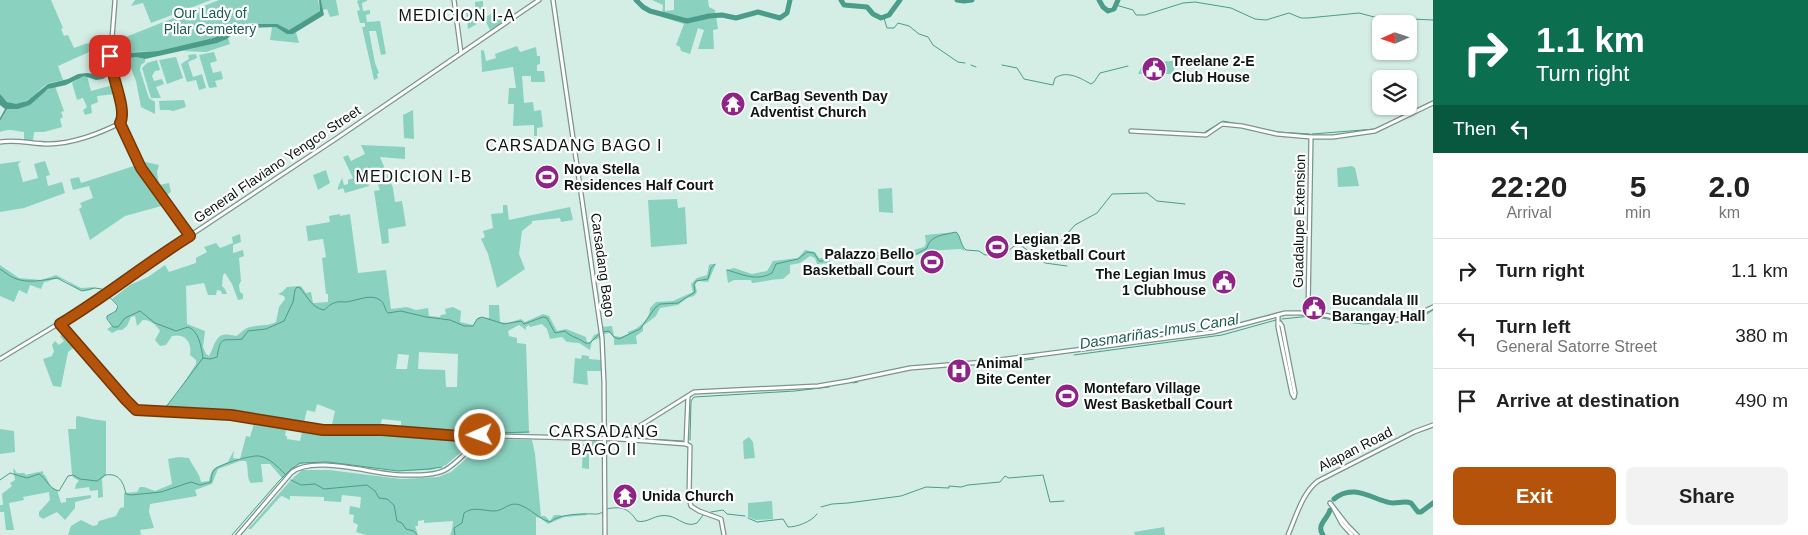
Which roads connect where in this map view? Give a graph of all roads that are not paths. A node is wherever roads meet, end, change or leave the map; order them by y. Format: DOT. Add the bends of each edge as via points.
graph roads {
  1 [pos="115,0"];
  2 [pos="454,0"];
  3 [pos="539,0"];
  4 [pos="553,0"];
  5 [pos="461,53"];
  6 [pos="1433,104"];
  7 [pos="120,123"];
  8 [pos="1131,131"];
  9 [pos="1311,137"];
  10 [pos="0,142"];
  11 [pos="190,236"];
  12 [pos="1433,307"];
  13 [pos="1308,313"];
  14 [pos="1278,315"];
  15 [pos="1279,322"];
  16 [pos="60,324"];
  17 [pos="0,359"];
  18 [pos="688,395"];
  19 [pos="1433,426"];
  20 [pos="630,434"];
  21 [pos="492,436"];
  22 [pos="619,439"];
  23 [pos="604,440"];
  24 [pos="630,440"];
  25 [pos="686,444"];
  26 [pos="1330,503"];
  27 [pos="1334,509"];
  28 [pos="238,535"];
  29 [pos="604,535"];
  30 [pos="724,535"];
  31 [pos="1288,535"];
  32 [pos="1352,535"];
  33 [pos="1357,535"];
  1 -- 7 [label="street" via="110,67 123,115"];
  2 -- 5 [label="street"];
  3 -- 5 [label="street, General Flaviano Yengco Street"];
  4 -- 23 [label="street, Carsadang Bago" via="602,338"];
  5 -- 11 [label="street, General Flaviano Yengco Street"];
  6 -- 9 [label="street, Guadalupe Extension" via="1375,131"];
  7 -- 10 [label="street" via="56,144"];
  7 -- 11 [label="street" via="141,168"];
  8 -- 9 [label="street" via="1206,135 1222,124"];
  9 -- 13 [label="street, Guadalupe Extension"];
  11 -- 16 [label="street, General Flaviano Yengco Street"];
  12 -- 13 [label="street" via="1410,318 1394,320 1363,320"];
  13 -- 14 [label="street"];
  14 -- 15 [label="street"];
  14 -- 18 [label="street" via="1219,331 1159,340 960,365 910,368 818,386 694,392"];
  15 -- 15 [label="street" via="1278,327 1294,398 1284,336"];
  16 -- 17 [label="street, General Flaviano Yengco Street"];
  16 -- 21 [label="street" via="136,410 231,415 323,430"];
  18 -- 20 [label="street"];
  18 -- 25 [label="street"];
  19 -- 31 [label="street, Alapan Road" via="1356,460 1312,485"];
  20 -- 22 [label="street"];
  20 -- 24 [label="street"];
  21 -- 23 [label="street"];
  21 -- 28 [label="street" via="436,473 400,475 303,466 291,473"];
  22 -- 23 [label="street"];
  22 -- 24 [label="street"];
  23 -- 29 [label="street, Carsadang Bago"];
  24 -- 25 [label="street"];
  25 -- 30 [label="street" via="690,446 688,498 691,506 721,519"];
  26 -- 27 [label="street"];
  27 -- 32 [label="street"];
  27 -- 33 [label="street"];
}
